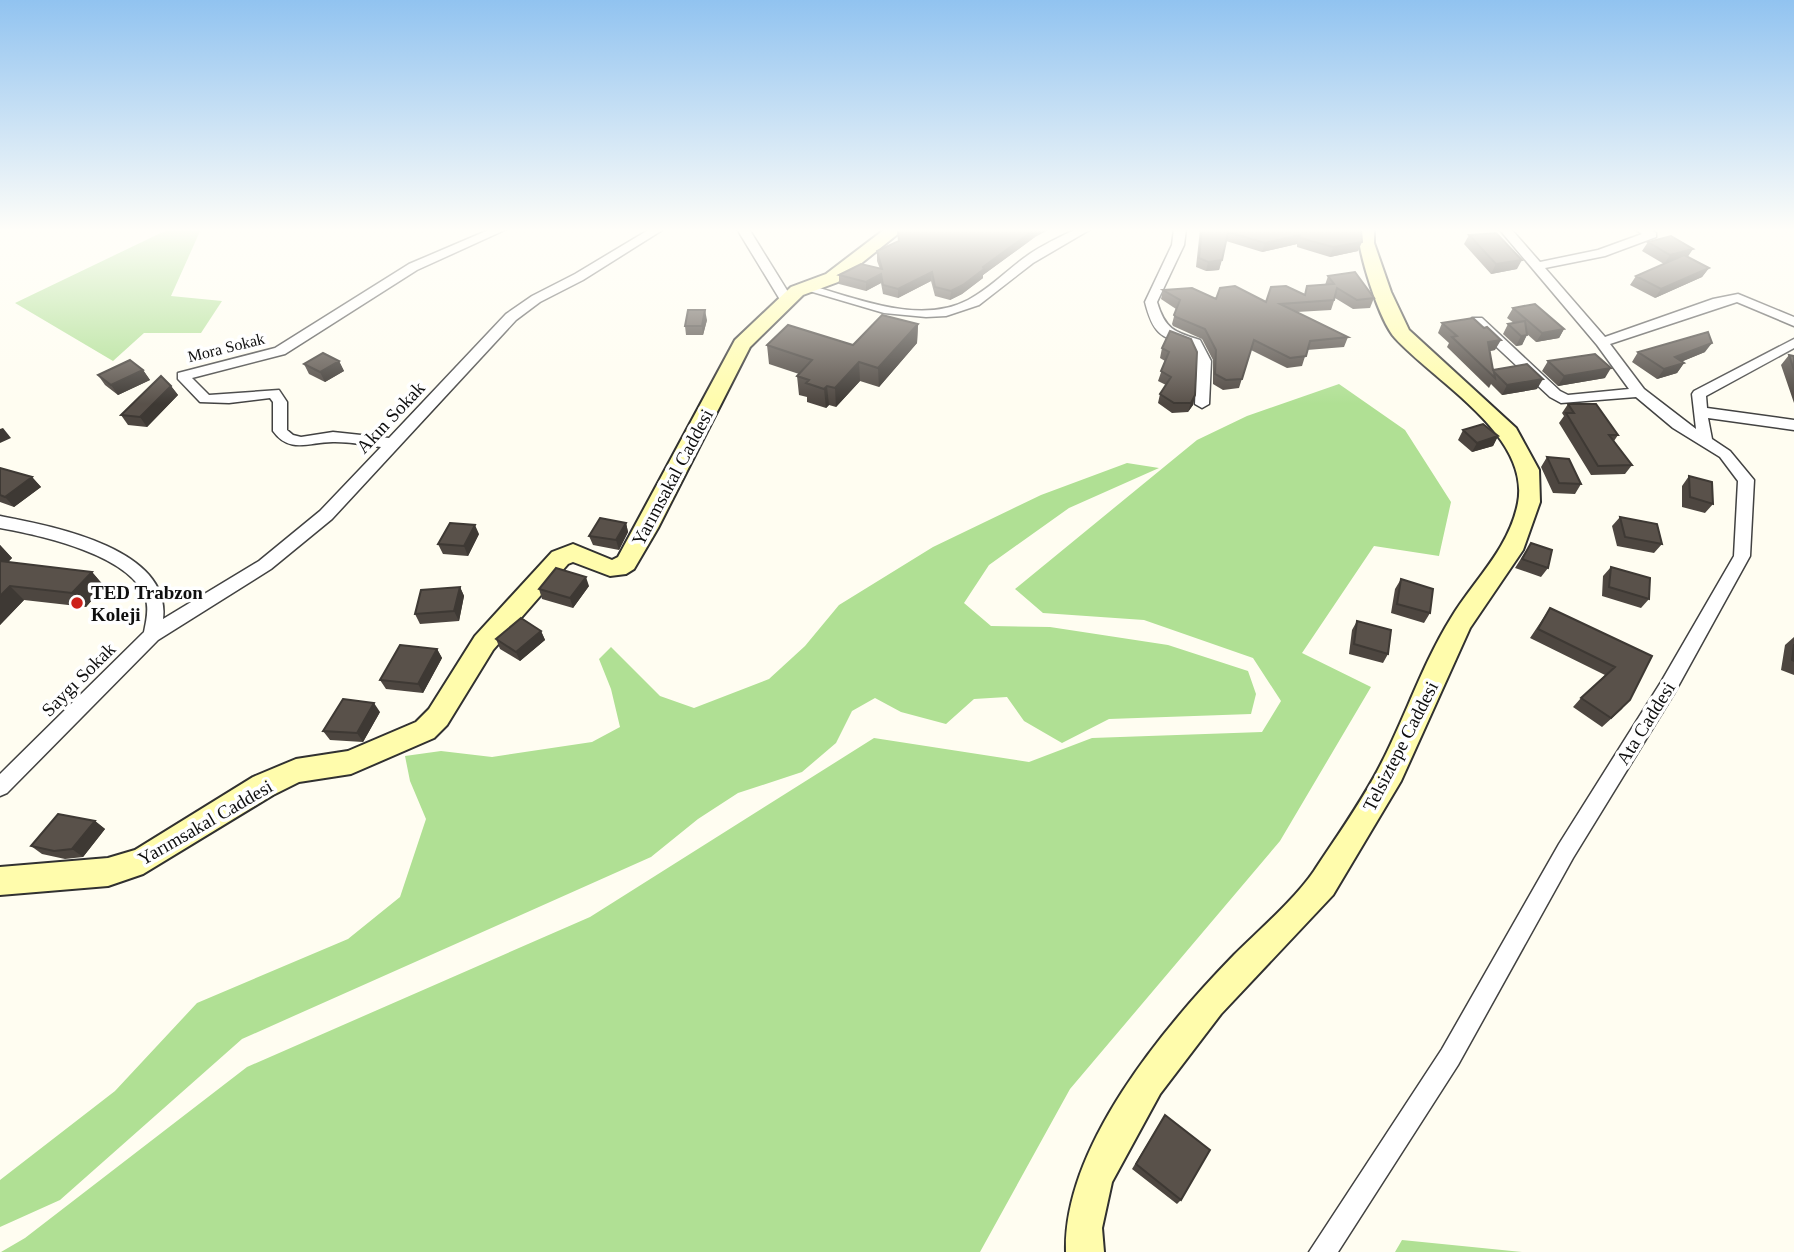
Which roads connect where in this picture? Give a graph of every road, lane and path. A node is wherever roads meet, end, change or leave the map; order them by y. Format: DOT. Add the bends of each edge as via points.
graph roads {
  1 [pos="381,287"];
  2 [pos="559,287"];
  3 [pos="791,287"];
  4 [pos="811,287"];
  5 [pos="995,287"];
  6 [pos="1158,287"];
  7 [pos="1381,287"];
  8 [pos="1555,287"];
  9 [pos="796,294"];
  10 [pos="1477,321"];
  11 [pos="1794,322"];
  12 [pos="1602,342"];
  13 [pos="1794,343"];
  14 [pos="1639,392"];
  15 [pos="1202,404"];
  16 [pos="1700,412"];
  17 [pos="1794,425"];
  18 [pos="1704,441"];
  19 [pos="391,443"];
  20 [pos="0,523"];
  21 [pos="152,635"];
  22 [pos="0,787"];
  23 [pos="0,881"];
  24 [pos="1085,1252"];
  25 [pos="1322,1252"];
  1 -- 19 [label="street, Mora Sokak" via="280,351 183,376 205,398 274,393 280,402 280,431 288,439 301,442 333,437"];
  2 -- 19 [label="street, Akın Sokak" via="511,317"];
  3 -- 9 [label="street"];
  4 -- 9 [label="street, Yarımsakal Caddesi"];
  5 -- 9 [label="street" via="963,307 919,312"];
  6 -- 15 [label="street" via="1151,302 1157,324 1175,337 1195,343 1204,361"];
  7 -- 24 [label="street, Telsiztepe Caddesi" via="1401,333 1509,433 1528,470 1530,502 1512,550 1461,624 1391,773 1322,885 1210,1003 1147,1082 1095,1177 1084,1228"];
  8 -- 12 [label="street, Ata Caddesi"];
  9 -- 23 [label="street, Yarımsakal Caddesi" via="742,344 626,563 610,568 573,552 560,558 484,643 425,730 351,762 296,771 263,786 143,861 108,872"];
  10 -- 14 [label="street" via="1566,400"];
  11 -- 12 [label="street" via="1738,298"];
  12 -- 14 [label="street, Ata Caddesi"];
  13 -- 16 [label="street" via="1699,394"];
  14 -- 18 [label="street, Ata Caddesi"];
  16 -- 17 [label="street"];
  16 -- 18 [label="street"];
  18 -- 25 [label="street, Ata Caddesi" via="1725,454 1746,480 1742,556 1668,687 1566,851 1450,1057"];
  19 -- 21 [label="street, Akın Sokak" via="326,515 265,565"];
  20 -- 21 [label="street" via="33,528 107,552 136,574 152,594 156,612"];
  21 -- 22 [label="street, Saygı Sokak"];
}
